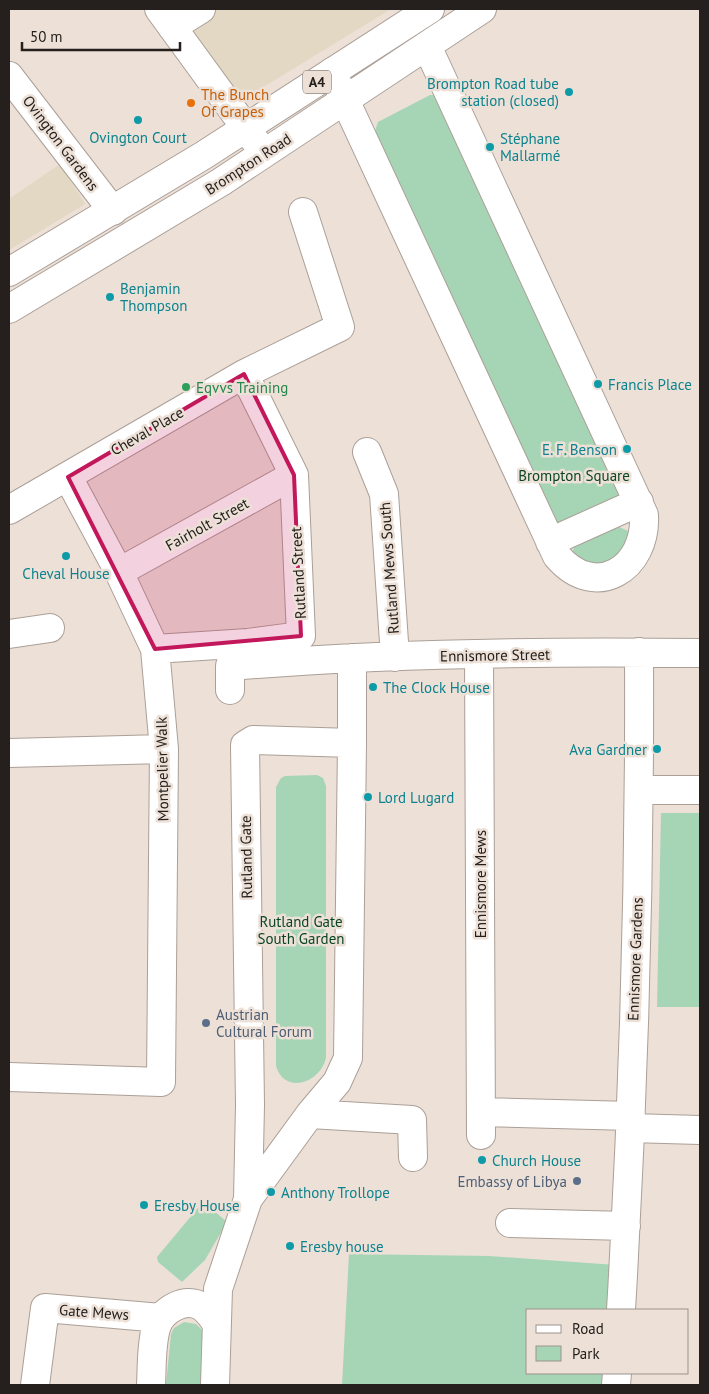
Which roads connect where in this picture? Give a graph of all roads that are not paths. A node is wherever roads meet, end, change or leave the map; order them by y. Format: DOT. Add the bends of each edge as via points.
graph roads {
  1 [pos="201,9"];
  2 [pos="430,9"];
  3 [pos="467,13"];
  4 [pos="166,18"];
  5 [pos="427,46"];
  6 [pos="332,72"];
  7 [pos="13,91"];
  8 [pos="345,100"];
  9 [pos="245,128"];
  10 [pos="264,154"];
  11 [pos="114,211"];
  12 [pos="303,212"];
  13 [pos="9,272"];
  14 [pos="9,309"];
  15 [pos="244,374"];
  16 [pos="367,452"];
  17 [pos="294,475"];
  18 [pos="68,477"];
  19 [pos="639,502"];
  20 [pos="9,510"];
  21 [pos="550,542"];
  22 [pos="119,572"];
  23 [pos="50,628"];
  24 [pos="9,634"];
  25 [pos="155,649"];
  26 [pos="639,652"];
  27 [pos="700,653"];
  28 [pos="479,655"];
  29 [pos="395,657"];
  30 [pos="352,658"];
  31 [pos="230,690"];
  32 [pos="352,743"];
  33 [pos="164,749"];
  34 [pos="9,753"];
  35 [pos="639,790"];
  36 [pos="700,790"];
  37 [pos="9,1077"];
  38 [pos="310,1114"];
  39 [pos="630,1122"];
  40 [pos="700,1130"];
  41 [pos="413,1157"];
  42 [pos="248,1198"];
  43 [pos="510,1223"];
  44 [pos="626,1226"];
  45 [pos="621,1309"];
  46 [pos="161,1318"];
  47 [pos="216,1324"];
  48 [pos="35,1385"];
  49 [pos="151,1385"];
  50 [pos="215,1385"];
  1 -- 4 [label="main road"];
  2 -- 6 [label="main road, A4"];
  3 -- 5 [label="main road, Brompton Road / A4"];
  4 -- 9 [label="main road"];
  5 -- 8 [label="main road, Brompton Road / A4"];
  5 -- 19 [label="main road"];
  6 -- 8 [label="main road"];
  6 -- 9 [label="main road, A4"];
  7 -- 11 [label="main road, Ovington Gardens"];
  8 -- 10 [label="main road, Brompton Road / A4"];
  8 -- 21 [label="main road"];
  9 -- 10 [label="main road"];
  9 -- 11 [label="main road, A4"];
  10 -- 14 [label="main road, Brompton Road / A4" via="120,245"];
  11 -- 13 [label="main road, A4"];
  12 -- 15 [label="main road, Cheval Place" via="340,327"];
  15 -- 17 [label="main road, Rutland Street"];
  15 -- 18 [label="main road, Cheval Place"];
  16 -- 29 [label="main road, Rutland Mews South" via="384,494"];
  17 -- 22 [label="main road, Fairholt Street"];
  17 -- 25 [label="main road, Rutland Street" via="301,636"];
  18 -- 20 [label="main road, Cheval Place"];
  18 -- 22 [label="main road, Montpelier Walk"];
  19 -- 21 [label="main road"];
  19 -- 21 [label="main road" via="645,529 642,545 629,564 618,571 605,576 577,574 557,556"];
  22 -- 25 [label="main road, Montpelier Walk"];
  23 -- 24 [label="main road"];
  25 -- 33 [label="main road, Montpelier Walk"];
  26 -- 27 [label="main road, Ennismore Street"];
  26 -- 28 [label="main road, Ennismore Street"];
  26 -- 35 [label="main road, Ennismore Gardens"];
  28 -- 29 [label="main road, Ennismore Street"];
  28 -- 39 [label="main road, Ennismore Mews" via="481,1123"];
  29 -- 30 [label="main road, Ennismore Street"];
  30 -- 31 [label="main road, Ennismore Street" via="230,666"];
  30 -- 32 [label="main road, Rutland Gate"];
  32 -- 38 [label="main road, Rutland Gate" via="348,1058 337,1082"];
  32 -- 42 [label="main road, Rutland Gate" via="253,740 244,745 250,1105"];
  33 -- 34 [label="main road"];
  33 -- 37 [label="main road, Montpelier Walk" via="161,1082"];
  35 -- 36 [label="main road"];
  35 -- 39 [label="main road, Ennismore Gardens"];
  38 -- 41 [label="main road" via="412,1120"];
  38 -- 42 [label="main road, Rutland Gate"];
  39 -- 40 [label="main road"];
  39 -- 44 [label="main road, Ennismore Gardens"];
  42 -- 47 [label="main road, Rutland Gate" via="218,1289"];
  43 -- 44 [label="main road"];
  44 -- 45 [label="main road, Ennismore Gardens"];
  46 -- 47 [label="main road" via="176,1306 188,1302 201,1305"];
  46 -- 48 [label="main road, Gate Mews" via="45,1308"];
  46 -- 49 [label="main road" via="155,1335"];
  47 -- 50 [label="main road, Rutland Gate"];
}
